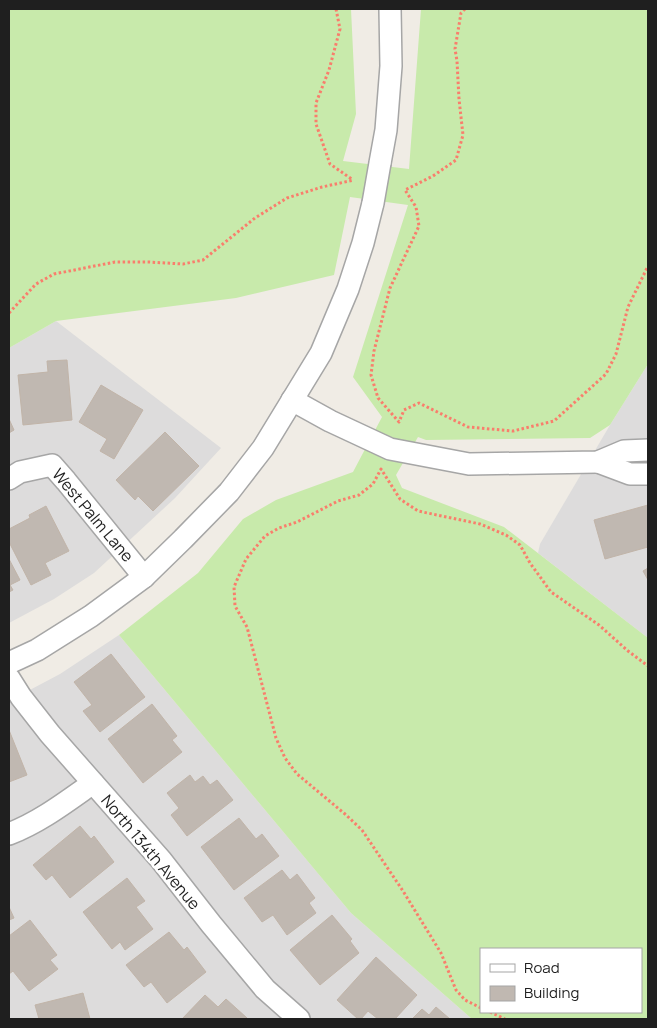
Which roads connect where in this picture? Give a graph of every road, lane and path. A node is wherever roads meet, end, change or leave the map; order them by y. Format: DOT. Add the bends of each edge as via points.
graph roads {
  1 [pos="336,9"];
  2 [pos="390,9"];
  3 [pos="465,9"];
  4 [pos="648,266"];
  5 [pos="9,313"];
  6 [pos="292,400"];
  7 [pos="648,450"];
  8 [pos="598,462"];
  9 [pos="648,474"];
  10 [pos="9,480"];
  11 [pos="144,577"];
  12 [pos="9,663"];
  13 [pos="648,666"];
  14 [pos="9,678"];
  15 [pos="93,783"];
  16 [pos="9,834"];
  17 [pos="480,1008"];
  18 [pos="492,1013"];
  19 [pos="299,1019"];
  20 [pos="505,1019"];
  1 -- 5 [label="path" via="340,29 316,104 316,124 330,164 354,180 287,198 255,218 203,260 183,264 115,262 54,274 36,284"];
  2 -- 6 [label="street, bridge" via="391,66 386,130 363,243 321,353"];
  3 -- 4 [label="path" via="460,13 454,49 463,135 456,160 405,190 416,207 419,226 390,288 374,351 370,375 378,398 399,422 404,410 419,403 468,427 513,431 554,421 606,374 616,354 628,307"];
  6 -- 8 [label="street" via="390,449 469,464"];
  6 -- 11 [label="street" via="263,448 229,492"];
  7 -- 8 [label="street" via="624,450"];
  8 -- 9 [label="street" via="630,474"];
  10 -- 11 [label="street, West Palm Lane" via="20,472 52,464"];
  11 -- 12 [label="street" via="37,650"];
  13 -- 17 [label="path" via="599,624 551,592 520,545 480,524 418,510 400,499 381,469 373,484 359,495 279,528 265,536 246,559 234,587 235,606 247,627 276,738 286,758 297,774 362,830 441,953 456,990 465,1000"];
  14 -- 15 [label="street, North 134th Avenue" via="50,734"];
  15 -- 16 [label="street" via="54,811"];
  15 -- 19 [label="street, North 134th Avenue" via="161,860 265,989"];
  18 -- 20 [label="path"];
}
